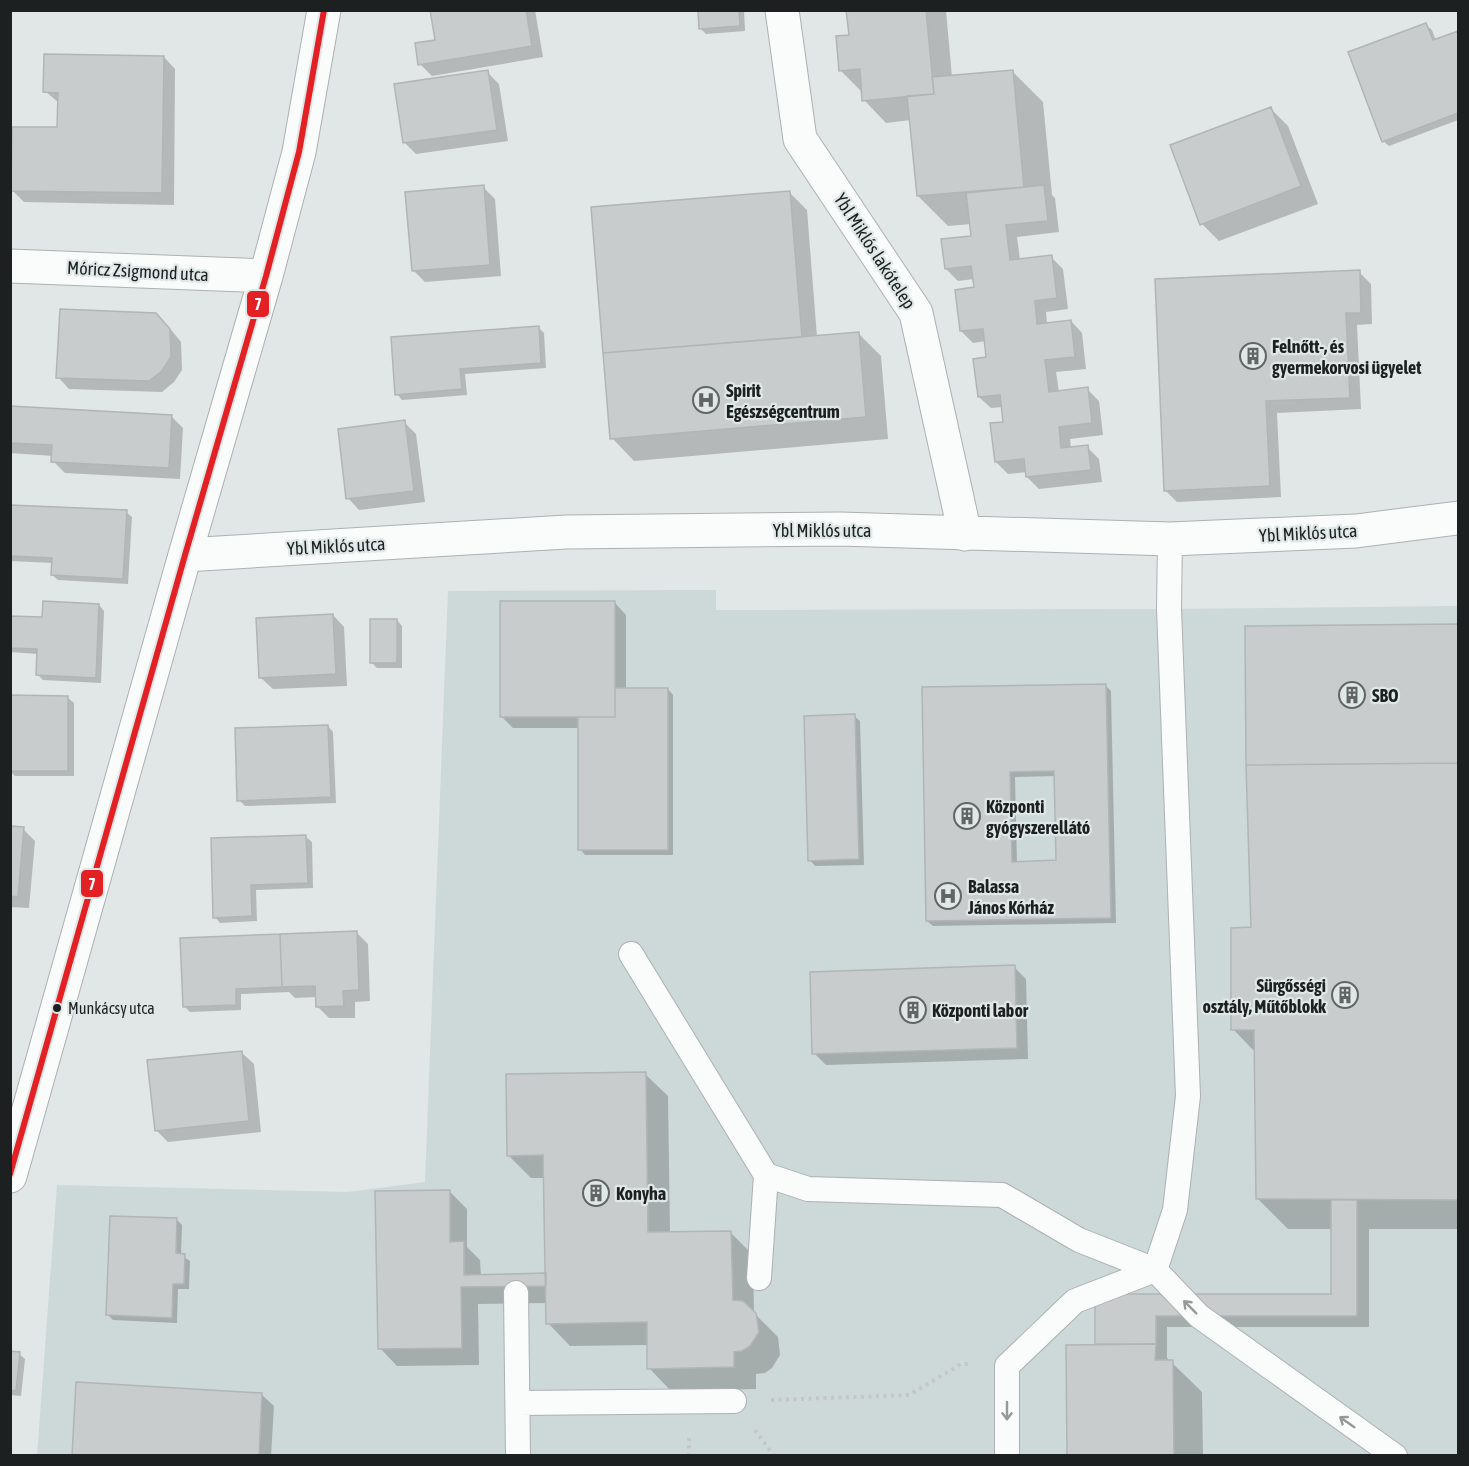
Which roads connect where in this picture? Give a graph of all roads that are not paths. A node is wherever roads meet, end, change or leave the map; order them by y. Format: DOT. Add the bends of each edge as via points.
graph roads {
  1 [pos="324,10"];
  2 [pos="782,10"];
  3 [pos="10,266"];
  4 [pos="266,276"];
  5 [pos="1458,518"];
  6 [pos="965,534"];
  7 [pos="1170,539"];
  8 [pos="185,555"];
  9 [pos="632,954"];
  10 [pos="766,1175"];
  11 [pos="10,1176"];
  12 [pos="1155,1270"];
  13 [pos="759,1278"];
  14 [pos="516,1293"];
  15 [pos="734,1401"];
  16 [pos="518,1403"];
  17 [pos="518,1455"];
  18 [pos="1007,1455"];
  19 [pos="1395,1455"];
  1 -- 4 [label="street" via="299,152"];
  2 -- 6 [label="street, Ybl Miklós lakótelep" via="800,139 916,313"];
  3 -- 4 [label="street, Móricz Zsigmond utca"];
  4 -- 8 [label="street"];
  5 -- 7 [label="street, Ybl Miklós utca" via="1356,531"];
  6 -- 7 [label="street, Ybl Miklós utca"];
  6 -- 8 [label="street, Ybl Miklós utca" via="840,529 566,532"];
  7 -- 12 [label="lane" via="1169,609 1188,1096 1175,1210"];
  8 -- 11 [label="street"];
  9 -- 10 [label="lane"];
  10 -- 12 [label="lane" via="808,1189 1002,1195 1079,1240"];
  10 -- 13 [label="lane"];
  12 -- 18 [label="lane, one-way" via="1075,1301 1007,1366"];
  19 -- 12 [label="lane, one-way" via="1199,1316"];
  14 -- 16 [label="lane"];
  15 -- 16 [label="lane"];
  16 -- 17 [label="lane"];
}
